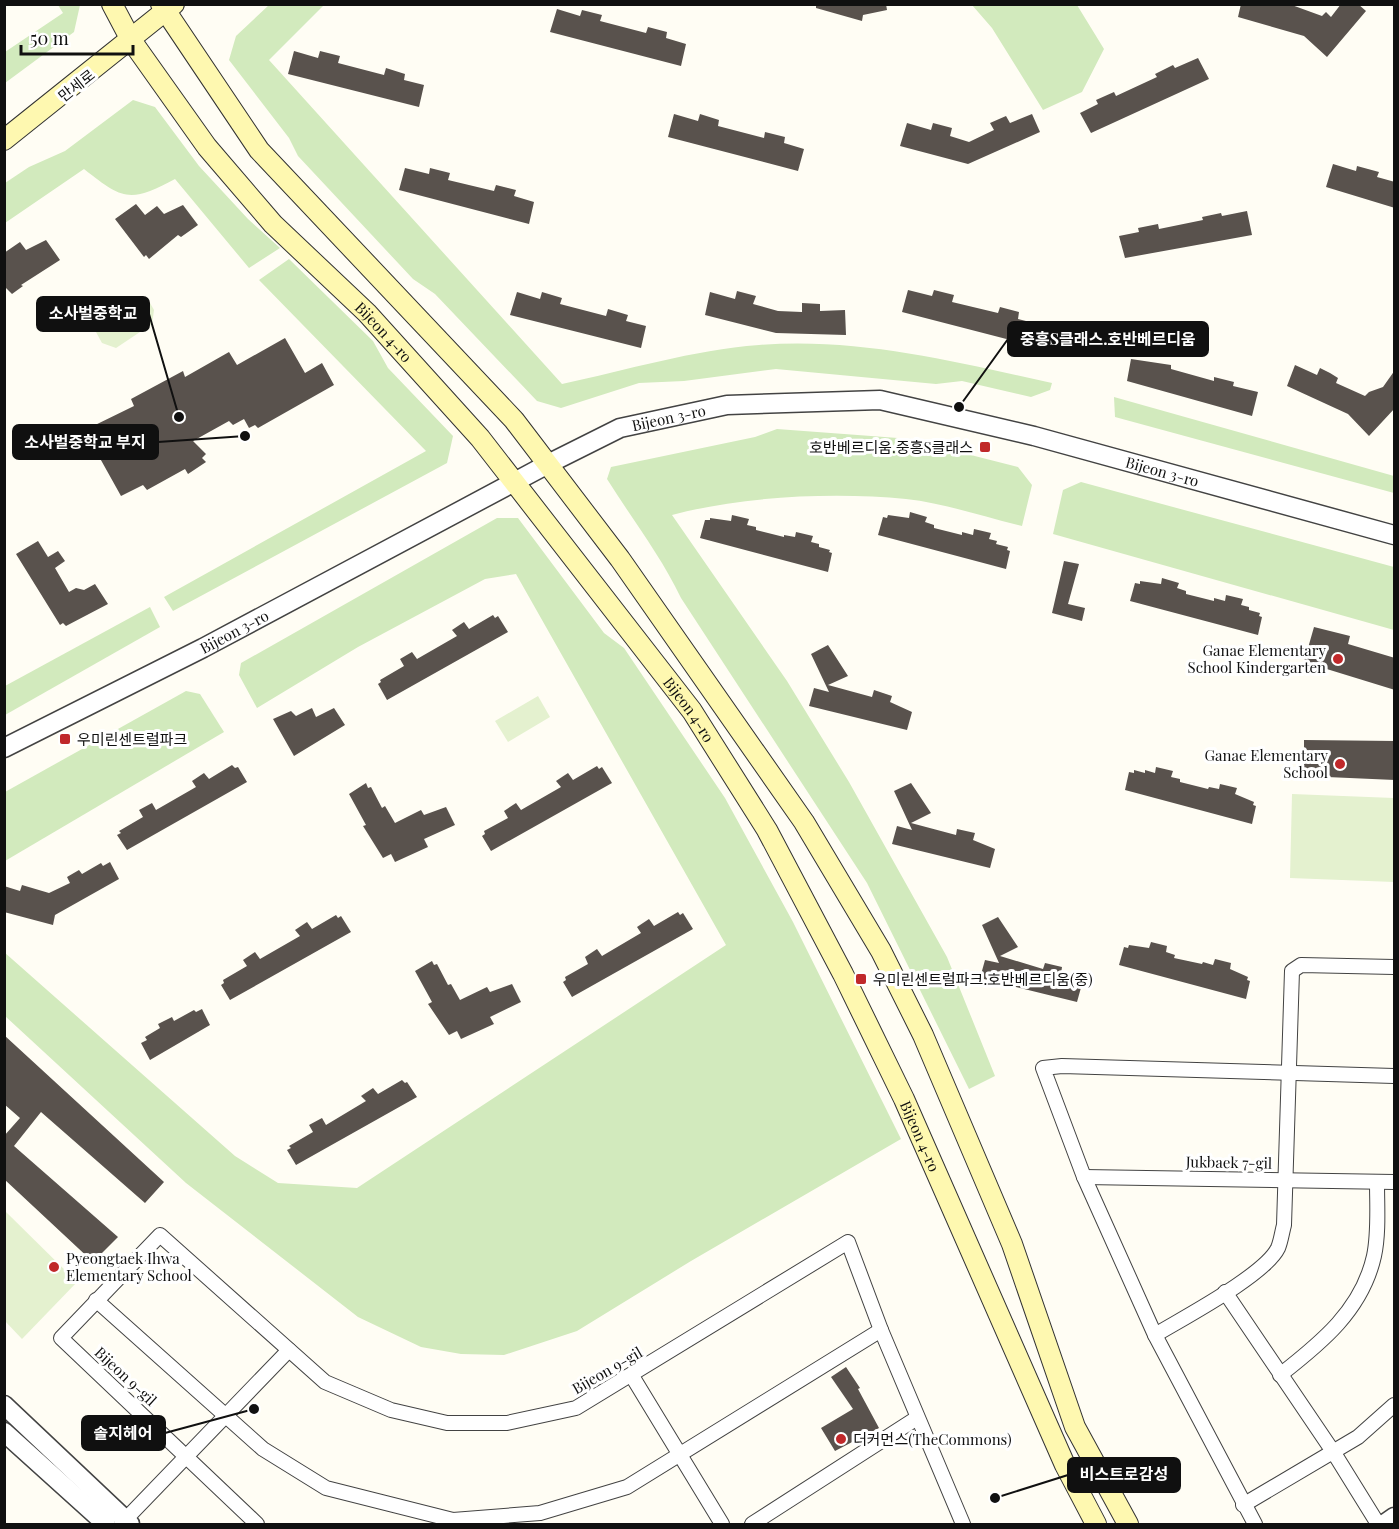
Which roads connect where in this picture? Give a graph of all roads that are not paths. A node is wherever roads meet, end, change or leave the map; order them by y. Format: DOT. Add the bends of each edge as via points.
graph roads {
  1 [pos="112,4"];
  2 [pos="167,7"];
  3 [pos="131,40"];
  4 [pos="4,140"];
  5 [pos="548,464"];
  6 [pos="515,481"];
  7 [pos="1395,535"];
  8 [pos="4,748"];
  9 [pos="1395,967"];
  10 [pos="1287,1072"];
  11 [pos="1395,1076"];
  12 [pos="1084,1177"];
  13 [pos="1284,1179"];
  14 [pos="1377,1182"];
  15 [pos="1395,1182"];
  16 [pos="1225,1292"];
  17 [pos="96,1300"];
  18 [pos="881,1330"];
  19 [pos="1155,1335"];
  20 [pos="289,1350"];
  21 [pos="1280,1375"];
  22 [pos="632,1376"];
  23 [pos="4,1405"];
  24 [pos="1395,1405"];
  25 [pos="227,1417"];
  26 [pos="917,1419"];
  27 [pos="4,1432"];
  28 [pos="1334,1453"];
  29 [pos="681,1454"];
  30 [pos="187,1457"];
  31 [pos="1245,1507"];
  32 [pos="1395,1517"];
  33 [pos="540,1519"];
  34 [pos="437,1521"];
  35 [pos="126,1523"];
  36 [pos="105,1524"];
  37 [pos="256,1524"];
  38 [pos="722,1524"];
  39 [pos="752,1524"];
  40 [pos="963,1524"];
  41 [pos="1096,1524"];
  42 [pos="1128,1524"];
  43 [pos="1255,1524"];
  44 [pos="1378,1524"];
  45 [pos="1384,1524"];
  1 -- 3 [label="main road, Bijeon 4-ro"];
  2 -- 3 [label="main road, 만세로"];
  2 -- 5 [label="main road, Bijeon 4-ro" via="259,150 514,420"];
  3 -- 4 [label="main road, 만세로"];
  3 -- 6 [label="main road, Bijeon 4-ro" via="207,147 273,224 367,313"];
  5 -- 6 [label="street, Bijeon 3-ro"];
  5 -- 7 [label="street, Bijeon 3-ro" via="620,428 727,405 880,400 1034,436"];
  5 -- 42 [label="main road, Bijeon 4-ro" via="620,559 804,822 881,951 986,1177 1075,1427"];
  6 -- 8 [label="street, Bijeon 3-ro" via="203,648"];
  6 -- 41 [label="main road, Bijeon 4-ro" via="692,711 767,830 904,1099 1065,1465"];
  9 -- 10 [label="street" via="1301,965 1292,971"];
  10 -- 11 [label="street"];
  10 -- 12 [label="street" via="1043,1068"];
  10 -- 13 [label="street"];
  12 -- 13 [label="street, Jukbaek 7-gil"];
  12 -- 19 [label="street"];
  13 -- 14 [label="street"];
  13 -- 16 [label="street, Jukbaek 7-gil" via="1284,1225 1278,1248 1267,1262"];
  14 -- 15 [label="street"];
  14 -- 21 [label="street" via="1374,1256 1362,1291 1338,1326"];
  16 -- 19 [label="street, Jukbaek 7-gil"];
  16 -- 21 [label="street"];
  17 -- 20 [label="street, Bijeon 9-gil" via="160,1235"];
  17 -- 25 [label="street"];
  17 -- 30 [label="street, Bijeon 9-gil" via="61,1338"];
  18 -- 22 [label="street, Bijeon 9-gil" via="848,1242"];
  18 -- 26 [label="street, Bijeon 9-gil"];
  18 -- 29 [label="street"];
  19 -- 31 [label="street"];
  20 -- 22 [label="street, Bijeon 9-gil" via="325,1382 391,1410 447,1423 507,1424 576,1408"];
  20 -- 25 [label="street"];
  21 -- 28 [label="street"];
  22 -- 29 [label="street"];
  23 -- 35 [label="street"];
  24 -- 28 [label="street"];
  25 -- 30 [label="street"];
  25 -- 34 [label="street" via="263,1449 326,1488"];
  26 -- 39 [label="street"];
  26 -- 40 [label="street, Bijeon 9-gil"];
  27 -- 36 [label="street"];
  28 -- 31 [label="street"];
  28 -- 44 [label="street"];
  29 -- 33 [label="street" via="627,1487"];
  29 -- 38 [label="street"];
  30 -- 35 [label="street"];
  30 -- 37 [label="street, Bijeon 9-gil"];
  31 -- 43 [label="street"];
  32 -- 45 [label="street"];
  33 -- 34 [label="street"];
}
